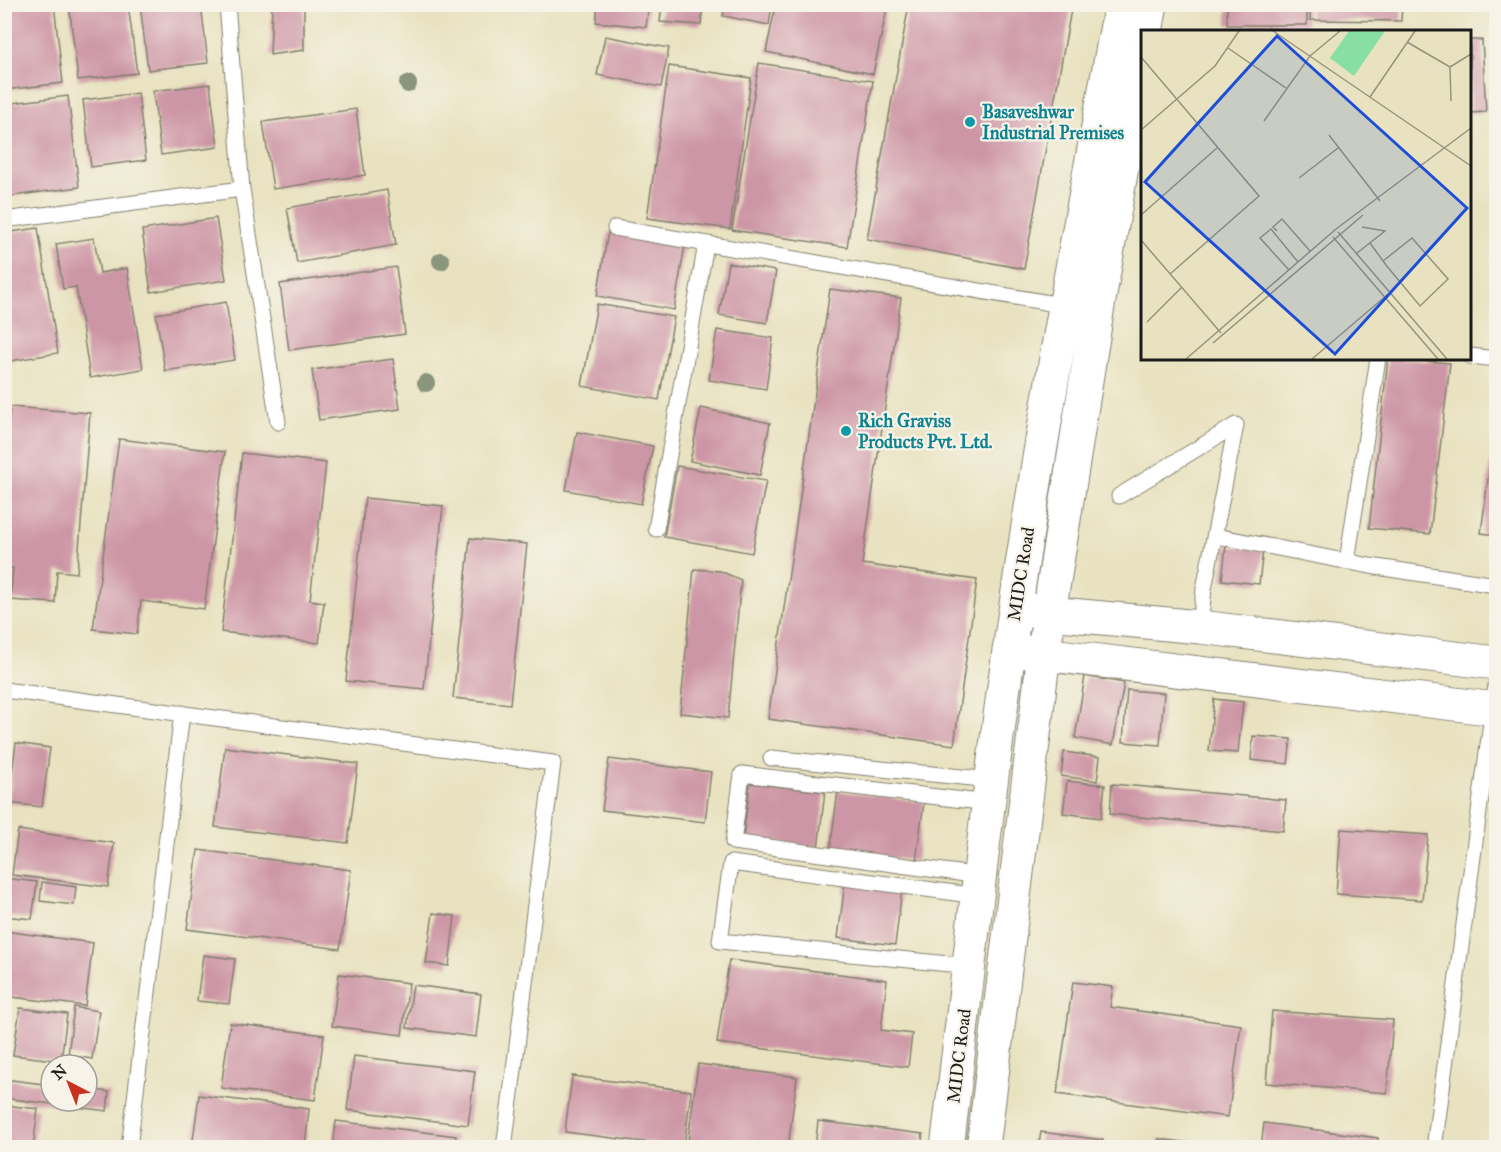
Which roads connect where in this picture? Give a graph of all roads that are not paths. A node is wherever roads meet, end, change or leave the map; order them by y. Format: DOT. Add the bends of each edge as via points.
graph roads {
  1 [pos="227,4"];
  2 [pos="1121,4"];
  3 [pos="1151,4"];
  4 [pos="1146,30"];
  5 [pos="1141,63"];
  6 [pos="242,189"];
  7 [pos="4,220"];
  8 [pos="615,228"];
  9 [pos="706,243"];
  10 [pos="1065,306"];
  11 [pos="1097,312"];
  12 [pos="1471,356"];
  13 [pos="1497,359"];
  14 [pos="1378,360"];
  15 [pos="278,422"];
  16 [pos="1119,496"];
  17 [pos="656,529"];
  18 [pos="1216,536"];
  19 [pos="1347,562"];
  20 [pos="1497,585"];
  21 [pos="1016,607"];
  22 [pos="1049,613"];
  23 [pos="1200,627"];
  24 [pos="1010,650"];
  25 [pos="1045,654"];
  26 [pos="1497,663"];
  27 [pos="4,690"];
  28 [pos="1495,701"];
  29 [pos="182,713"];
  30 [pos="771,758"];
  31 [pos="991,791"];
  32 [pos="979,886"];
  33 [pos="969,966"];
  34 [pos="129,1148"];
  35 [pos="504,1148"];
  36 [pos="947,1148"];
  37 [pos="983,1148"];
  38 [pos="1434,1148"];
  1 -- 6 [label="lane"];
  2 -- 10 [label="main road, MIDC Road"];
  3 -- 4 [label="main road"];
  5 -- 11 [label="main road, MIDC Road"];
  6 -- 7 [label="lane"];
  6 -- 15 [label="lane"];
  8 -- 9 [label="lane"];
  9 -- 10 [label="lane"];
  9 -- 17 [label="lane"];
  10 -- 11 [label="lane"];
  10 -- 21 [label="main road, MIDC Road"];
  11 -- 22 [label="main road, MIDC Road"];
  12 -- 13 [label="lane"];
  14 -- 19 [label="lane"];
  16 -- 18 [label="lane" via="1236,425"];
  18 -- 19 [label="lane"];
  18 -- 23 [label="lane"];
  19 -- 20 [label="lane"];
  21 -- 22 [label="main road"];
  21 -- 24 [label="main road, MIDC Road"];
  22 -- 23 [label="main road"];
  22 -- 25 [label="main road, MIDC Road"];
  23 -- 26 [label="main road"];
  24 -- 25 [label="main road"];
  24 -- 31 [label="main road, MIDC Road"];
  25 -- 28 [label="main road"];
  25 -- 37 [label="main road, MIDC Road"];
  27 -- 29 [label="lane"];
  28 -- 38 [label="lane"];
  29 -- 34 [label="lane"];
  29 -- 35 [label="lane" via="553,763"];
  30 -- 31 [label="lane"];
  31 -- 32 [label="main road, MIDC Road"];
  31 -- 32 [label="lane" via="742,774 733,842"];
  32 -- 33 [label="main road, MIDC Road"];
  32 -- 33 [label="lane" via="731,863 720,941"];
  33 -- 36 [label="main road, MIDC Road"];
}
